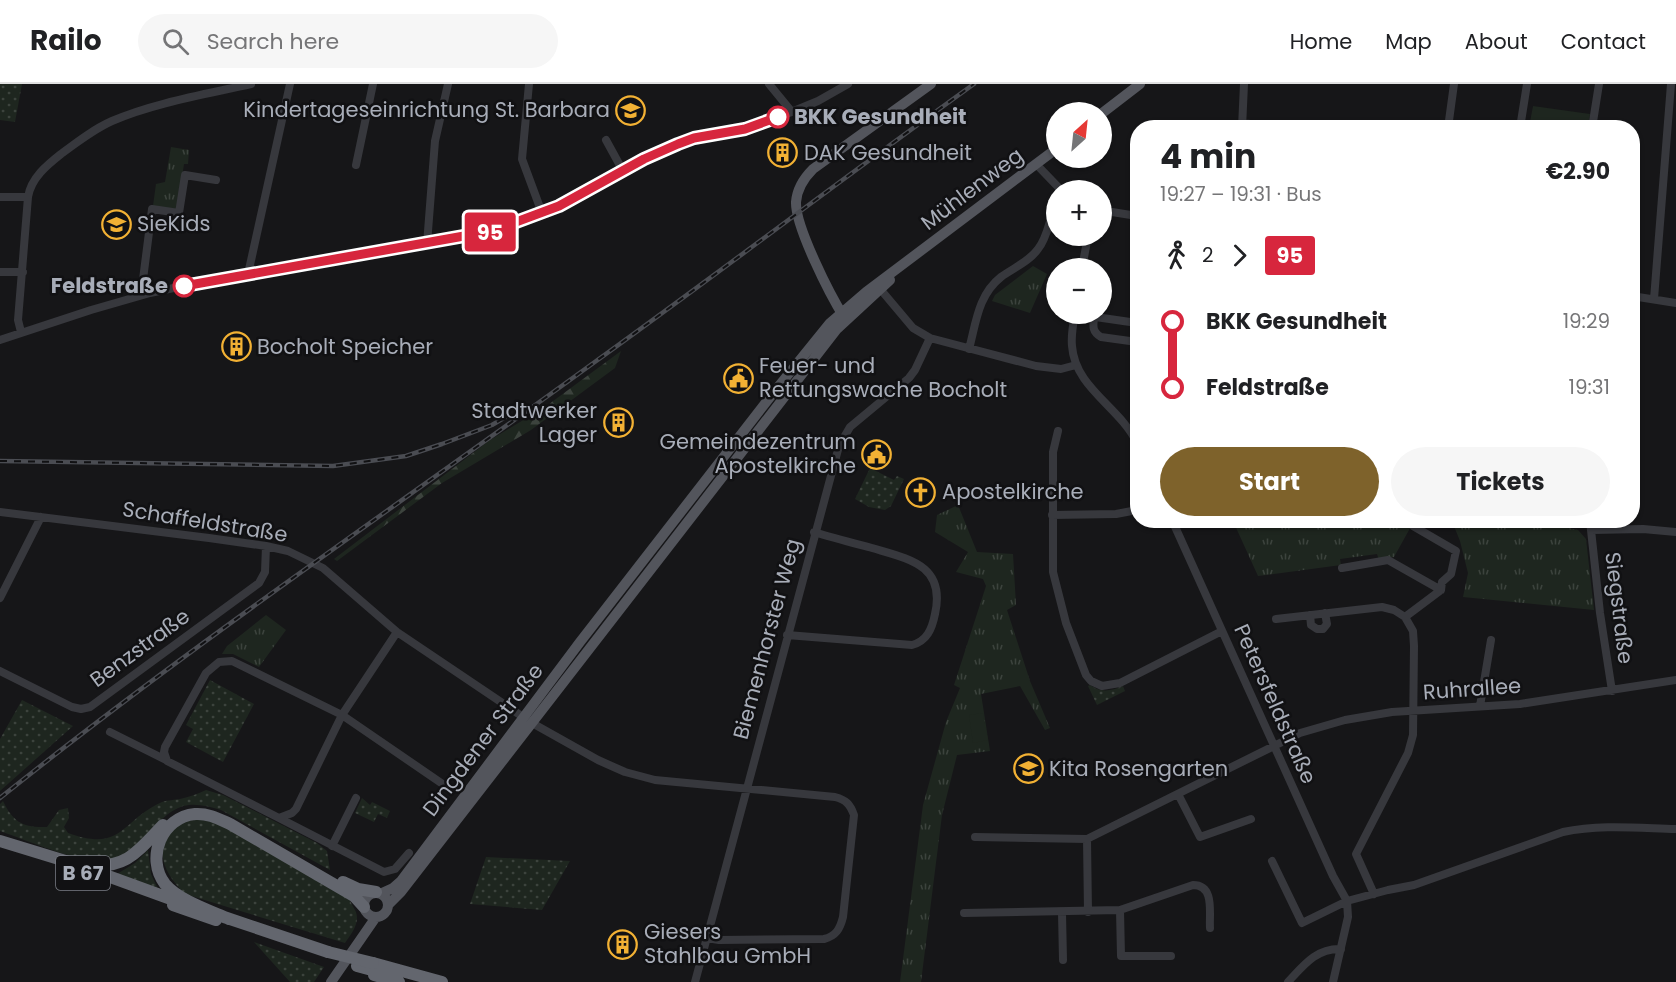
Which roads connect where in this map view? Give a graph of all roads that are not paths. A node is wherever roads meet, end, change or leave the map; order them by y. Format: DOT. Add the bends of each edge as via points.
graph roads {
  1 [pos="251,84"];
  2 [pos="290,84"];
  3 [pos="373,84"];
  4 [pos="448,84"];
  5 [pos="529,84"];
  6 [pos="769,84"];
  7 [pos="932,84"];
  8 [pos="1140,84"];
  9 [pos="1244,84"];
  10 [pos="1454,84"];
  11 [pos="1527,84"];
  12 [pos="1599,84"];
  13 [pos="1671,84"];
  14 [pos="845,85"];
  15 [pos="1112,106"];
  16 [pos="792,112"];
  17 [pos="1242,120"];
  18 [pos="1449,120"];
  19 [pos="1521,120"];
  20 [pos="1593,120"];
  21 [pos="606,140"];
  22 [pos="1046,156"];
  23 [pos="1036,164"];
  24 [pos="356,165"];
  25 [pos="622,171"];
  26 [pos="216,180"];
  27 [pos="1051,180"];
  28 [pos="0,197"];
  29 [pos="28,197"];
  30 [pos="542,213"];
  31 [pos="1112,214"];
  32 [pos="1130,215"];
  33 [pos="1046,230"];
  34 [pos="427,244"];
  35 [pos="912,259"];
  36 [pos="0,272"];
  37 [pos="23,272"];
  38 [pos="248,274"];
  39 [pos="881,290"];
  40 [pos="141,295"];
  41 [pos="1640,297"];
  42 [pos="1654,299"];
  43 [pos="1676,303"];
  44 [pos="844,316"];
  45 [pos="1112,320"];
  46 [pos="1130,322"];
  47 [pos="1073,324"];
  48 [pos="1093,324"];
  49 [pos="21,332"];
  50 [pos="930,338"];
  51 [pos="0,340"];
  52 [pos="1130,341"];
  53 [pos="969,349"];
  54 [pos="1076,365"];
  55 [pos="1058,431"];
  56 [pos="1130,432"];
  57 [pos="1130,511"];
  58 [pos="0,512"];
  59 [pos="1052,515"];
  60 [pos="41,517"];
  61 [pos="1176,528"];
  62 [pos="1416,528"];
  63 [pos="1591,530"];
  64 [pos="814,532"];
  65 [pos="1676,532"];
  66 [pos="266,546"];
  67 [pos="1342,568"];
  68 [pos="1441,590"];
  69 [pos="0,598"];
  70 [pos="610,603"];
  71 [pos="1325,613"];
  72 [pos="1310,615"];
  73 [pos="1405,617"];
  74 [pos="1276,619"];
  75 [pos="1222,631"];
  76 [pos="397,632"];
  77 [pos="787,635"];
  78 [pos="1491,640"];
  79 [pos="582,657"];
  80 [pos="0,671"];
  81 [pos="1676,680"];
  82 [pos="1612,691"];
  83 [pos="1480,706"];
  84 [pos="1414,711"];
  85 [pos="342,715"];
  86 [pos="527,720"];
  87 [pos="110,732"];
  88 [pos="1274,745"];
  89 [pos="167,761"];
  90 [pos="447,787"];
  91 [pos="746,789"];
  92 [pos="1178,794"];
  93 [pos="357,798"];
  94 [pos="279,818"];
  95 [pos="1251,819"];
  96 [pos="1676,829"];
  97 [pos="975,837"];
  98 [pos="1087,839"];
  99 [pos="0,841"];
  100 [pos="332,846"];
  101 [pos="409,853"];
  102 [pos="1272,861"];
  103 [pos="72,863"];
  104 [pos="379,893"];
  105 [pos="1374,894"];
  106 [pos="1347,901"];
  107 [pos="388,904"];
  108 [pos="1120,910"];
  109 [pos="1088,912"];
  110 [pos="369,913"];
  111 [pos="1062,913"];
  112 [pos="964,914"];
  113 [pos="229,919"];
  114 [pos="1210,928"];
  115 [pos="707,938"];
  116 [pos="1341,949"];
  117 [pos="327,954"];
  118 [pos="1171,956"];
  119 [pos="1063,960"];
  120 [pos="366,968"];
  121 [pos="331,982"];
  122 [pos="399,982"];
  123 [pos="422,982"];
  124 [pos="442,982"];
  125 [pos="695,982"];
  126 [pos="1288,982"];
  127 [pos="1333,982"];
  1 -- 29 [label="street" via="111,121 50,163 32,182"];
  2 -- 38 [label="street"];
  3 -- 24 [label="street"];
  4 -- 34 [label="street" via="435,141"];
  5 -- 30 [label="street" via="522,159"];
  6 -- 16 [label="street"];
  7 -- 44 [label="main road" via="813,169 801,184 797,214 828,291"];
  8 -- 15 [label="main road"];
  9 -- 17 [label="street"];
  10 -- 18 [label="street"];
  11 -- 19 [label="street"];
  12 -- 20 [label="street"];
  13 -- 42 [label="street"];
  14 -- 16 [label="street"];
  16 -- 25 [label="street" via="745,129 694,138"];
  21 -- 25 [label="street"];
  22 -- 23 [label="main road, Mühlenweg"];
  23 -- 27 [label="street"];
  23 -- 35 [label="main road, Mühlenweg"];
  25 -- 30 [label="street"];
  26 -- 40 [label="street" via="185,175 179,213 152,209"];
  28 -- 29 [label="street"];
  29 -- 37 [label="street"];
  30 -- 34 [label="street" via="492,231"];
  31 -- 32 [label="street"];
  33 -- 53 [label="street" via="1039,248 987,291"];
  34 -- 38 [label="street"];
  35 -- 39 [label="main road, Mühlenweg"];
  35 -- 44 [label="main road, Mühlenweg"];
  36 -- 37 [label="street"];
  37 -- 49 [label="street" via="18,320"];
  38 -- 40 [label="street"];
  39 -- 44 [label="main road, Mühlenweg"];
  39 -- 50 [label="street" via="913,327"];
  40 -- 49 [label="street"];
  41 -- 42 [label="street"];
  42 -- 43 [label="street"];
  44 -- 70 [label="main road, Dingdener Straße" via="830,323"];
  44 -- 79 [label="main road, Dingdener Straße"];
  45 -- 46 [label="street"];
  47 -- 54 [label="street" via="1071,340"];
  48 -- 52 [label="street" via="1101,337"];
  49 -- 51 [label="street"];
  50 -- 53 [label="street"];
  50 -- 64 [label="street, Biemenhorster Weg" via="909,378 843,437"];
  53 -- 54 [label="street" via="1050,369"];
  54 -- 56 [label="street"];
  55 -- 59 [label="street" via="1053,452"];
  57 -- 59 [label="street"];
  58 -- 60 [label="street, Schaffeldstraße"];
  59 -- 75 [label="street" via="1053,572 1075,649 1091,681 1102,686 1120,683"];
  60 -- 66 [label="street, Schaffeldstraße"];
  60 -- 69 [label="street"];
  61 -- 75 [label="street, Petersfeldstraße"];
  62 -- 68 [label="street" via="1456,551 1451,574 1442,582"];
  63 -- 65 [label="street, Siegstraße"];
  63 -- 82 [label="street, Siegstraße"];
  64 -- 77 [label="street, Biemenhorster Weg"];
  64 -- 77 [label="street" via="923,566 937,591 934,620 927,636 912,645"];
  66 -- 76 [label="street, Schaffeldstraße" via="323,568"];
  66 -- 80 [label="street, Benzstraße" via="265,572 259,583 90,707 72,707"];
  67 -- 68 [label="street" via="1388,560"];
  68 -- 73 [label="street"];
  70 -- 79 [label="main road, Dingdener Straße" via="612,614"];
  70 -- 86 [label="main road, Dingdener Straße"];
  71 -- 72 [label="street"];
  71 -- 72 [label="street" via="1327,624 1323,629 1311,625"];
  71 -- 73 [label="street" via="1382,607"];
  72 -- 74 [label="street"];
  73 -- 84 [label="street" via="1413,631"];
  75 -- 88 [label="street, Petersfeldstraße"];
  76 -- 85 [label="street"];
  76 -- 86 [label="street, Schaffeldstraße"];
  77 -- 91 [label="street, Biemenhorster Weg"];
  78 -- 83 [label="street"];
  79 -- 86 [label="main road, Dingdener Straße"];
  81 -- 82 [label="street, Ruhrallee"];
  82 -- 83 [label="street, Ruhrallee"];
  83 -- 84 [label="street, Ruhrallee"];
  84 -- 88 [label="street, Ruhrallee" via="1345,720"];
  84 -- 105 [label="street" via="1408,753 1356,854"];
  85 -- 89 [label="street" via="232,661 219,662 206,673 165,747"];
  85 -- 90 [label="street"];
  85 -- 94 [label="street" via="296,809"];
  86 -- 91 [label="street, Schaffeldstraße" via="625,772 655,780"];
  86 -- 104 [label="main road, Dingdener Straße" via="400,881"];
  86 -- 107 [label="main road, Dingdener Straße" via="401,892"];
  87 -- 89 [label="street"];
  88 -- 92 [label="street, Ruhrallee"];
  88 -- 106 [label="street, Petersfeldstraße"];
  89 -- 94 [label="street"];
  91 -- 115 [label="street, Biemenhorster Weg"];
  91 -- 115 [label="street, Schaffeldstraße" via="835,797 851,806 854,815 841,925 824,939"];
  92 -- 95 [label="street" via="1200,837"];
  92 -- 98 [label="street, Ruhrallee"];
  93 -- 100 [label="street"];
  94 -- 100 [label="street"];
  96 -- 105 [label="street" via="1581,828 1414,885"];
  97 -- 98 [label="street"];
  98 -- 109 [label="street"];
  99 -- 103 [label="highway, B 67"];
  99 -- 117 [label="highway, B 67" via="217,921"];
  100 -- 101 [label="street" via="384,872 395,869"];
  102 -- 106 [label="street" via="1302,923"];
  103 -- 104 [label="highway" via="119,863 134,855 178,814 191,809 207,810 234,819 350,885"];
  103 -- 113 [label="highway, B 67"];
  104 -- 107 [label="main road"];
  104 -- 110 [label="main road, Dingdener Straße" via="368,895"];
  105 -- 106 [label="street"];
  106 -- 116 [label="street"];
  107 -- 110 [label="main road, Dingdener Straße" via="386,912"];
  108 -- 109 [label="street"];
  108 -- 114 [label="street" via="1200,885 1209,895"];
  108 -- 118 [label="street" via="1121,956"];
  109 -- 111 [label="street"];
  110 -- 113 [label="highway" via="354,896 230,824 198,813 182,817 167,829 158,845 160,874 179,895"];
  110 -- 121 [label="main road, Dingdener Straße" via="359,943"];
  111 -- 112 [label="street"];
  111 -- 119 [label="street"];
  113 -- 117 [label="highway, B 67"];
  115 -- 125 [label="street, Biemenhorster Weg"];
  116 -- 126 [label="street" via="1330,948 1309,959"];
  116 -- 127 [label="street"];
  117 -- 120 [label="highway, B 67, bridge"];
  120 -- 122 [label="highway"];
  120 -- 123 [label="highway, B 67"];
  120 -- 124 [label="highway, B 67"];
}
